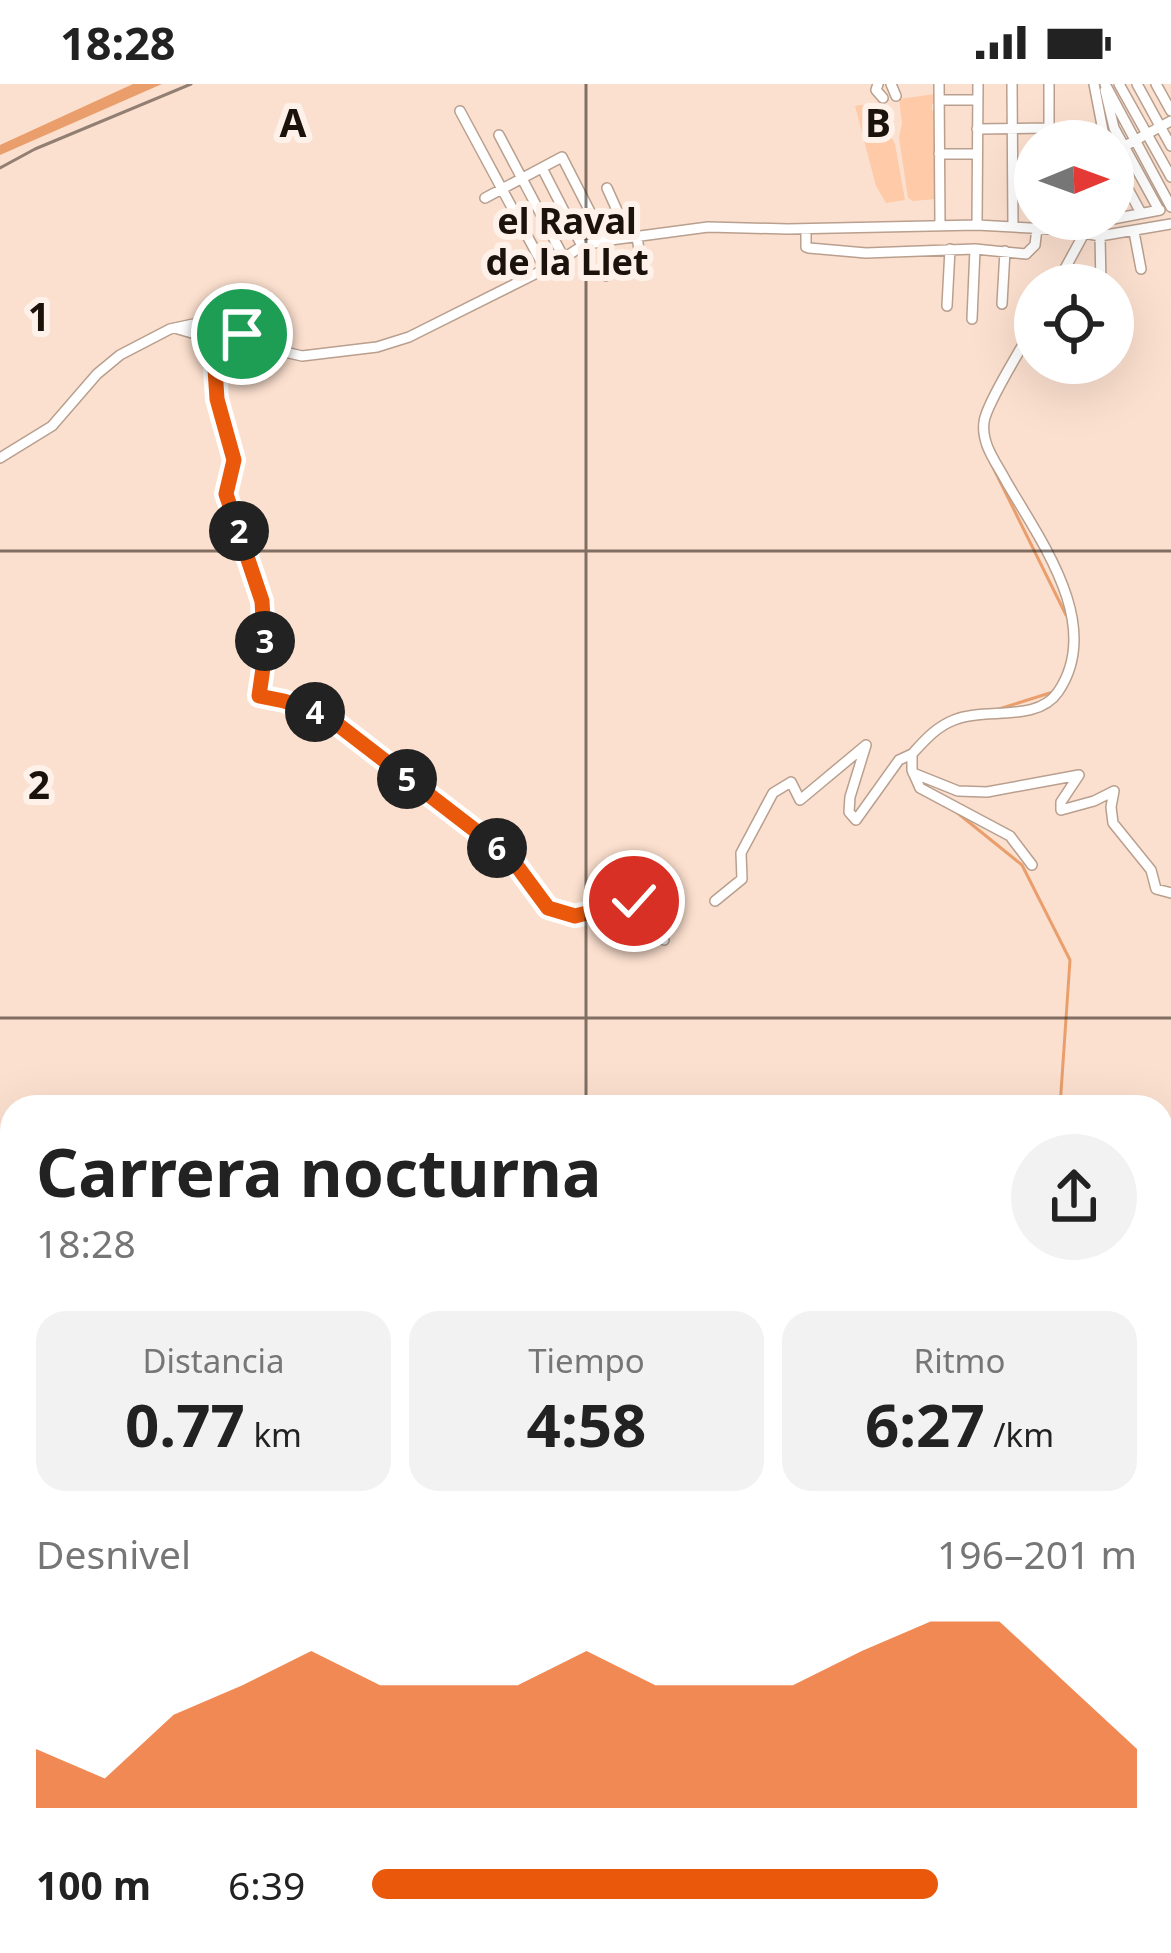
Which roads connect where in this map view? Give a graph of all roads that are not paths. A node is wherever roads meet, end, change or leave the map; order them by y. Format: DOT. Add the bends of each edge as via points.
graph roads {
  1 [pos="878,84"];
  2 [pos="891,84"];
  3 [pos="939,84"];
  4 [pos="978,84"];
  5 [pos="1012,84"];
  6 [pos="1048,84"];
  7 [pos="1094,84"];
  8 [pos="1105,84"];
  9 [pos="1119,84"];
  10 [pos="1146,85"];
  11 [pos="896,96"];
  12 [pos="884,98"];
  13 [pos="1127,98"];
  14 [pos="939,100"];
  15 [pos="978,100"];
  16 [pos="1115,104"];
  17 [pos="460,110"];
  18 [pos="1171,111"];
  19 [pos="1048,120"];
  20 [pos="1102,120"];
  21 [pos="1112,120"];
  22 [pos="1123,120"];
  23 [pos="1166,124"];
  24 [pos="977,129"];
  25 [pos="1012,129"];
  26 [pos="1147,134"];
  27 [pos="499,135"];
  28 [pos="1134,141"];
  29 [pos="1171,146"];
  30 [pos="939,154"];
  31 [pos="977,154"];
  32 [pos="1134,162"];
  33 [pos="542,168"];
  34 [pos="1171,177"];
  35 [pos="522,178"];
  36 [pos="607,188"];
  37 [pos="502,189"];
  38 [pos="485,198"];
  39 [pos="1134,201"];
  40 [pos="1167,208"];
  41 [pos="1141,214"];
  42 [pos="1134,215"];
  43 [pos="940,224"];
  44 [pos="1171,224"];
  45 [pos="977,225"];
  46 [pos="1013,226"];
  47 [pos="806,229"];
  48 [pos="1134,232"];
  49 [pos="633,237"];
  50 [pos="1038,240"];
  51 [pos="605,241"];
  52 [pos="583,246"];
  53 [pos="950,249"];
  54 [pos="975,249"];
  55 [pos="1005,251"];
  56 [pos="564,258"];
  57 [pos="641,262"];
  58 [pos="1142,269"];
  59 [pos="542,271"];
  60 [pos="606,276"];
  61 [pos="1002,304"];
  62 [pos="947,306"];
  63 [pos="972,319"];
  64 [pos="175,328"];
  65 [pos="242,334"];
  66 [pos="213,339"];
  67 [pos="1014,362"];
  68 [pos="0,458"];
  69 [pos="912,754"];
  70 [pos="914,773"];
  71 [pos="1032,865"];
  72 [pos="1171,893"];
  73 [pos="716,901"];
  74 [pos="664,940"];
  1 -- 12 [label="street"];
  2 -- 11 [label="street"];
  3 -- 14 [label="street"];
  4 -- 15 [label="street"];
  5 -- 25 [label="street"];
  6 -- 19 [label="street"];
  7 -- 20 [label="street"];
  8 -- 16 [label="street"];
  8 -- 21 [label="street"];
  9 -- 13 [label="street"];
  10 -- 13 [label="street"];
  10 -- 18 [label="street"];
  10 -- 23 [label="street"];
  13 -- 16 [label="street"];
  13 -- 26 [label="street"];
  14 -- 15 [label="street"];
  14 -- 30 [label="street"];
  15 -- 24 [label="street"];
  16 -- 22 [label="street"];
  17 -- 37 [label="street"];
  23 -- 26 [label="street"];
  23 -- 29 [label="street"];
  24 -- 25 [label="street"];
  24 -- 31 [label="street"];
  25 -- 46 [label="street"];
  26 -- 28 [label="street"];
  26 -- 34 [label="street"];
  27 -- 35 [label="street"];
  28 -- 40 [label="street"];
  30 -- 31 [label="street"];
  30 -- 43 [label="street"];
  31 -- 45 [label="street"];
  32 -- 40 [label="street"];
  33 -- 35 [label="street"];
  33 -- 51 [label="street" via="562,157"];
  33 -- 52 [label="street"];
  35 -- 37 [label="street"];
  35 -- 56 [label="street"];
  36 -- 49 [label="street"];
  37 -- 38 [label="street"];
  37 -- 59 [label="street"];
  39 -- 41 [label="street"];
  40 -- 41 [label="street"];
  41 -- 42 [label="street"];
  43 -- 45 [label="street"];
  43 -- 47 [label="street"];
  44 -- 48 [label="street"];
  45 -- 46 [label="street"];
  47 -- 49 [label="street" via="709,227"];
  47 -- 53 [label="street" via="809,248"];
  48 -- 58 [label="street"];
  49 -- 51 [label="street"];
  49 -- 57 [label="street"];
  50 -- 55 [label="street" via="1026,254"];
  51 -- 52 [label="street"];
  51 -- 60 [label="street"];
  52 -- 56 [label="street"];
  53 -- 54 [label="street"];
  53 -- 62 [label="street"];
  54 -- 55 [label="street"];
  54 -- 63 [label="street"];
  55 -- 61 [label="street"];
  56 -- 59 [label="street"];
  59 -- 65 [label="street" via="376,347 302,356"];
  64 -- 65 [label="street" via="216,323"];
  64 -- 66 [label="street"];
  64 -- 68 [label="street" via="120,355 52,426"];
  65 -- 66 [label="street"];
  66 -- 74 [label="street" via="217,399 234,460 226,494 262,601 259,696 328,717 511,858 548,908 591,912 619,881 634,885 636,916"];
  67 -- 69 [label="street" via="983,418 984,443 1053,562 1075,622 1073,657 1055,697 1040,708 958,718"];
  69 -- 70 [label="street"];
  69 -- 73 [label="street" via="899,760 856,820 850,797 866,745 800,800 791,782 773,793 741,854 742,879"];
  70 -- 71 [label="street" via="920,788 1010,836"];
  70 -- 72 [label="street" via="958,791 987,792 1079,776 1061,810 1114,791 1113,823 1151,870 1156,889"];
}
